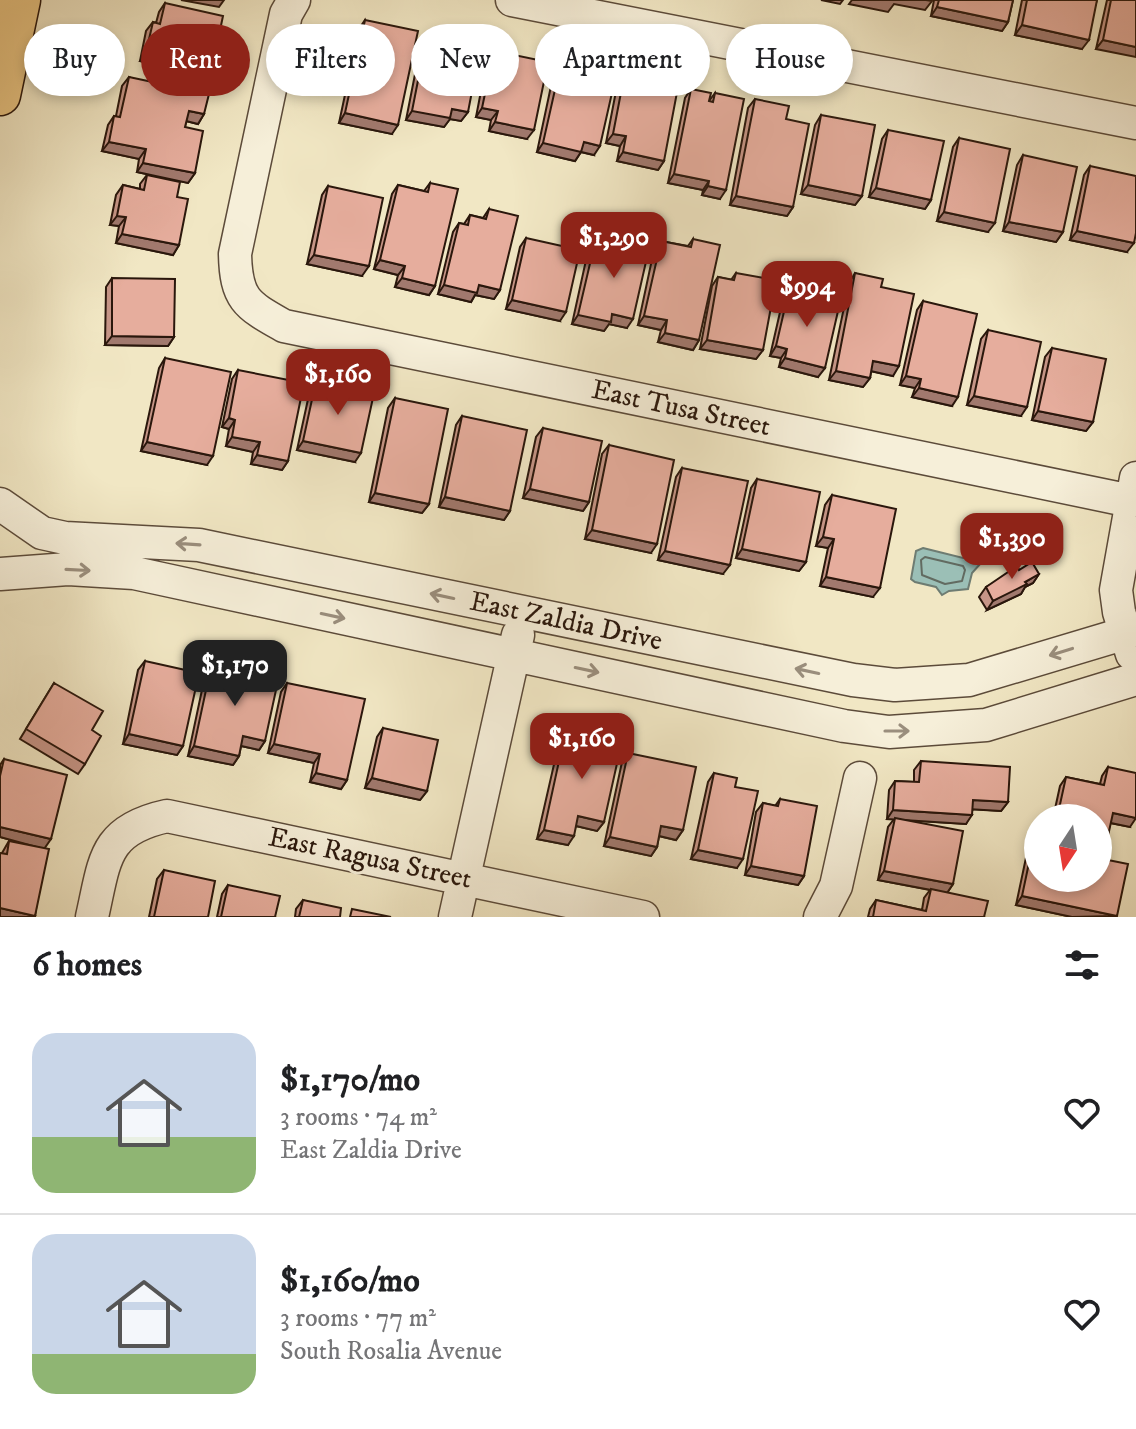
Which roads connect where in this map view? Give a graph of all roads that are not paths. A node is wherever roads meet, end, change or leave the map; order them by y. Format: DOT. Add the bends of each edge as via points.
graph roads {
  1 [pos="20,0"];
  2 [pos="294,0"];
  3 [pos="512,0"];
  4 [pos="0,95"];
  5 [pos="1136,123"];
  6 [pos="1134,490"];
  7 [pos="0,504"];
  8 [pos="0,574"];
  9 [pos="523,612"];
  10 [pos="1131,632"];
  11 [pos="514,654"];
  12 [pos="1136,665"];
  13 [pos="1136,679"];
  14 [pos="860,778"];
  15 [pos="463,878"];
  16 [pos="92,917"];
  17 [pos="455,917"];
  18 [pos="643,917"];
  19 [pos="820,917"];
  1 -- 4 [label="main road"];
  2 -- 6 [label="street, East Tusa Street" via="286,14 235,254 241,294 284,326"];
  3 -- 5 [label="street"];
  6 -- 10 [label="street" via="1116,590"];
  9 -- 7 [label="street, East Zaldia Drive, one-way" via="199,545 65,538 42,533"];
  8 -- 11 [label="street, East Zaldia Drive, one-way" via="68,569 134,573"];
  10 -- 9 [label="street, East Zaldia Drive, one-way" via="969,680 895,685"];
  9 -- 11 [label="street"];
  10 -- 12 [label="street"];
  11 -- 13 [label="street, East Zaldia Drive, one-way" via="889,732 986,725"];
  11 -- 15 [label="street"];
  14 -- 19 [label="street" via="836,886"];
  15 -- 16 [label="street, East Ragusa Street" via="167,816 117,837 104,862"];
  15 -- 17 [label="street"];
  15 -- 18 [label="street, East Ragusa Street"];
}
